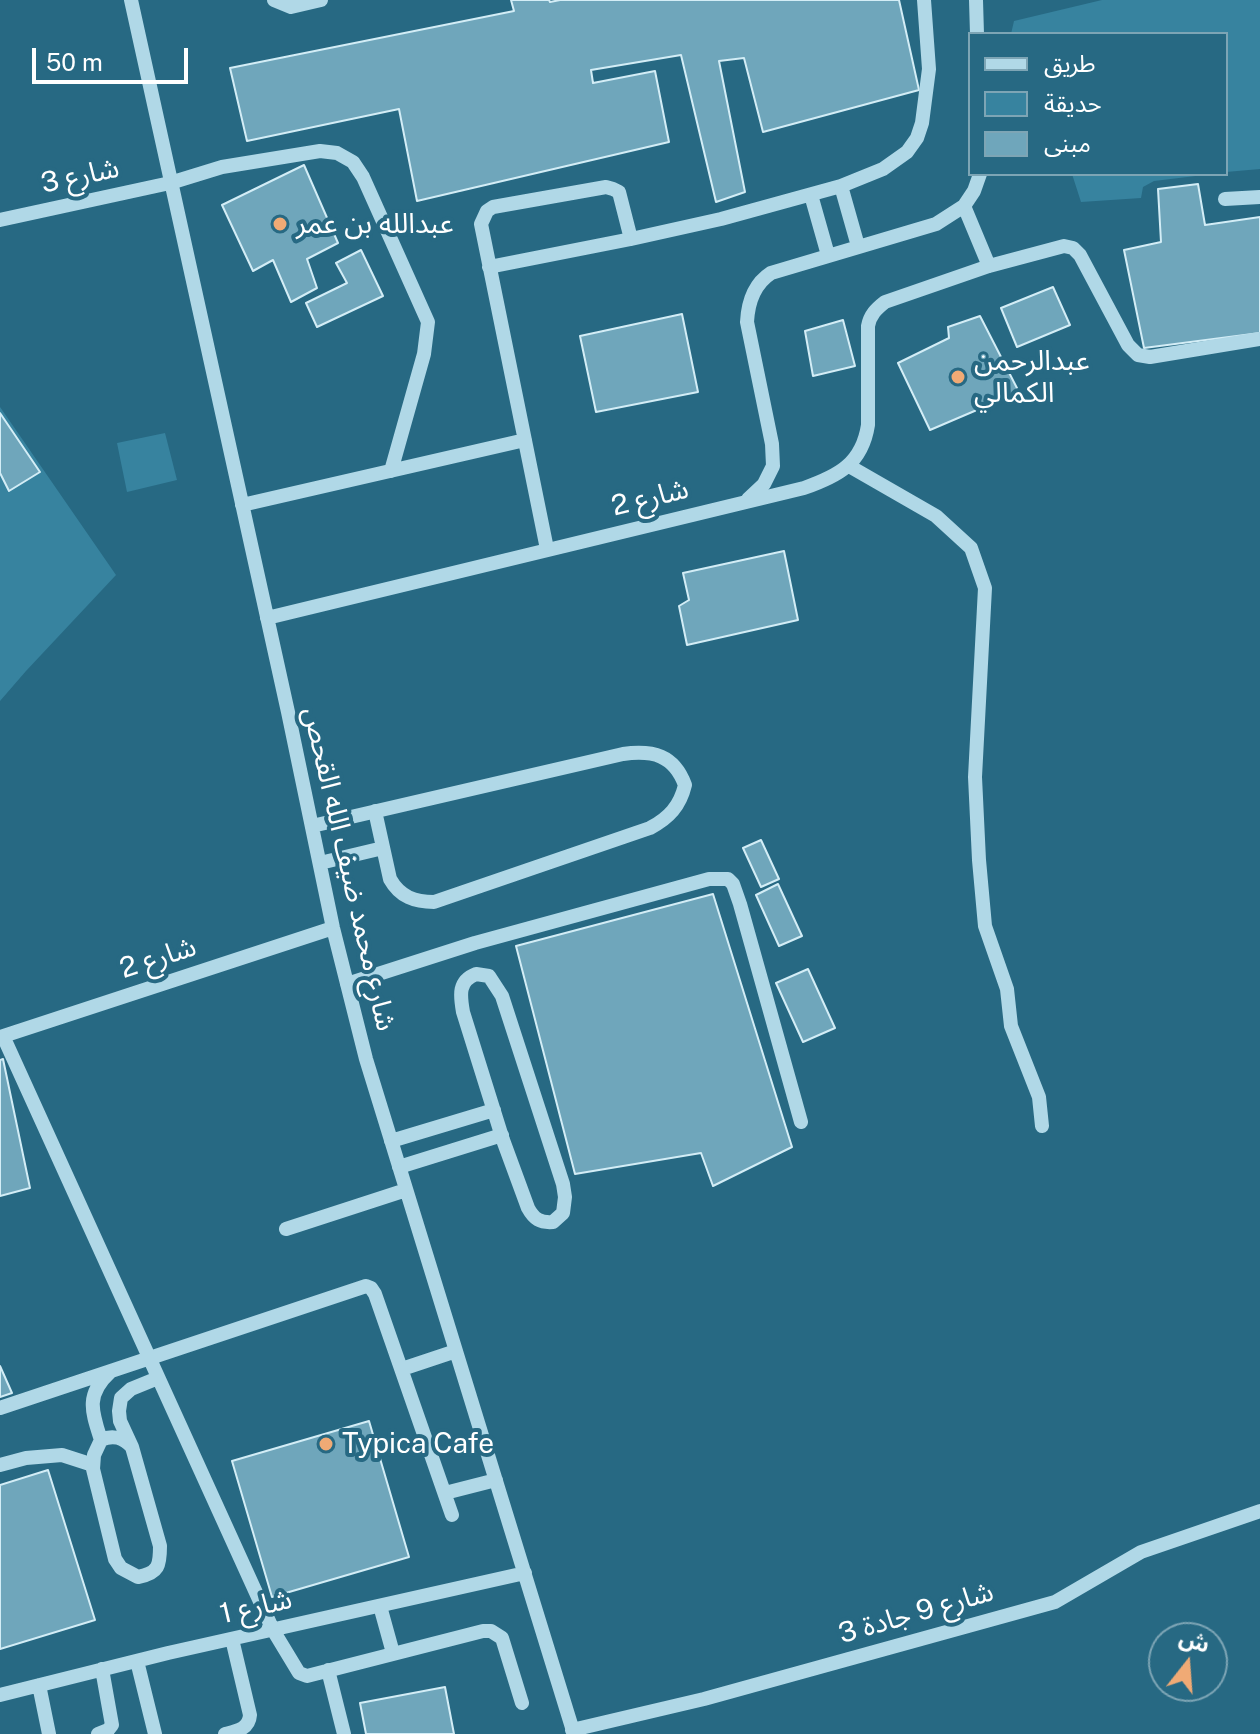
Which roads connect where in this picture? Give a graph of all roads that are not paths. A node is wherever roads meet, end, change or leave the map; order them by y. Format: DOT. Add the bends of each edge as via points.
graph roads {
  1 [pos="131,0"];
  2 [pos="274,0"];
  3 [pos="321,0"];
  4 [pos="924,0"];
  5 [pos="976,0"];
  6 [pos="977,32"];
  7 [pos="979,176"];
  8 [pos="170,183"];
  9 [pos="841,186"];
  10 [pos="811,195"];
  11 [pos="1260,197"];
  12 [pos="1225,199"];
  13 [pos="964,206"];
  14 [pos="0,220"];
  15 [pos="631,239"];
  16 [pos="858,246"];
  17 [pos="828,255"];
  18 [pos="989,266"];
  19 [pos="489,267"];
  20 [pos="1260,339"];
  21 [pos="525,440"];
  22 [pos="849,466"];
  23 [pos="391,471"];
  24 [pos="745,502"];
  25 [pos="242,505"];
  26 [pos="547,549"];
  27 [pos="267,618"];
  28 [pos="375,811"];
  29 [pos="312,826"];
  30 [pos="383,848"];
  31 [pos="320,863"];
  32 [pos="333,928"];
  33 [pos="347,984"];
  34 [pos="2,1036"];
  35 [pos="494,1110"];
  36 [pos="801,1122"];
  37 [pos="1042,1126"];
  38 [pos="502,1135"];
  39 [pos="391,1141"];
  40 [pos="399,1167"];
  41 [pos="406,1190"];
  42 [pos="286,1229"];
  43 [pos="456,1351"];
  44 [pos="149,1357"];
  45 [pos="402,1369"];
  46 [pos="113,1370"];
  47 [pos="158,1378"];
  48 [pos="0,1408"];
  49 [pos="101,1440"];
  50 [pos="132,1447"];
  51 [pos="0,1465"];
  52 [pos="93,1465"];
  53 [pos="496,1480"];
  54 [pos="445,1493"];
  55 [pos="1260,1511"];
  56 [pos="452,1515"];
  57 [pos="525,1573"];
  58 [pos="380,1606"];
  59 [pos="273,1630"];
  60 [pos="232,1639"];
  61 [pos="393,1653"];
  62 [pos="137,1661"];
  63 [pos="102,1669"];
  64 [pos="328,1670"];
  65 [pos="39,1685"];
  66 [pos="0,1695"];
  67 [pos="522,1703"];
  68 [pos="573,1732"];
  69 [pos="49,1734"];
  70 [pos="98,1734"];
  71 [pos="155,1734"];
  72 [pos="225,1734"];
  73 [pos="344,1734"];
  1 -- 8 [label="street, شارع محمد ضيف الله القحص"];
  2 -- 3 [label="street" via="291,7"];
  4 -- 9 [label="street" via="929,69 917,138 883,169"];
  5 -- 6 [label="street"];
  7 -- 13 [label="street"];
  8 -- 14 [label="street, شارع 3"];
  8 -- 23 [label="street, شارع 3" via="222,167 320,151 353,162 428,322"];
  8 -- 25 [label="street, شارع محمد ضيف الله القحص"];
  9 -- 10 [label="street"];
  9 -- 16 [label="street"];
  10 -- 15 [label="street"];
  10 -- 17 [label="street"];
  11 -- 12 [label="street"];
  13 -- 16 [label="street" via="936,224"];
  13 -- 18 [label="street"];
  15 -- 19 [label="street"];
  15 -- 19 [label="street" via="619,192 606,187 493,207 481,224"];
  16 -- 17 [label="street"];
  17 -- 24 [label="street" via="771,273 758,284 749,304 747,322 773,466"];
  18 -- 20 [label="street" via="1073,248 1138,355"];
  18 -- 22 [label="street" via="885,302 872,314 868,425 863,446"];
  19 -- 21 [label="street"];
  21 -- 23 [label="street"];
  21 -- 26 [label="street"];
  22 -- 24 [label="street, شارع 2" via="804,488"];
  22 -- 37 [label="street" via="936,516 971,548 985,588 975,777 985,926 1007,989 1011,1026 1039,1097"];
  23 -- 25 [label="street"];
  24 -- 26 [label="street, شارع 2"];
  25 -- 27 [label="street, شارع محمد ضيف الله القحص"];
  26 -- 27 [label="street, شارع 2"];
  27 -- 29 [label="street, شارع محمد ضيف الله القحص"];
  28 -- 29 [label="street"];
  28 -- 30 [label="street"];
  28 -- 30 [label="street" via="638,752 675,764 685,785 675,810 650,828 434,902 416,901 395,888"];
  29 -- 31 [label="street, شارع محمد ضيف الله القحص"];
  30 -- 31 [label="street"];
  31 -- 32 [label="street, شارع محمد ضيف الله القحص"];
  32 -- 33 [label="street, شارع محمد ضيف الله القحص"];
  32 -- 34 [label="street, شارع 2"];
  33 -- 36 [label="street" via="475,943 709,879 728,879 740,904"];
  33 -- 39 [label="street, شارع محمد ضيف الله القحص"];
  34 -- 44 [label="street"];
  35 -- 38 [label="street"];
  35 -- 38 [label="street" via="461,1001 465,980 476,974 489,976 502,996 563,1184 565,1206 558,1219 546,1222 533,1216"];
  35 -- 39 [label="street"];
  38 -- 40 [label="street"];
  39 -- 40 [label="street, شارع محمد ضيف الله القحص"];
  40 -- 41 [label="street, شارع محمد ضيف الله القحص"];
  41 -- 42 [label="street"];
  41 -- 43 [label="street, شارع محمد ضيف الله القحص"];
  43 -- 45 [label="street"];
  43 -- 53 [label="street, شارع محمد ضيف الله القحص"];
  44 -- 45 [label="street" via="366,1286 375,1294"];
  44 -- 46 [label="street"];
  44 -- 47 [label="street"];
  45 -- 54 [label="street"];
  46 -- 48 [label="street"];
  46 -- 49 [label="street" via="93,1397"];
  47 -- 50 [label="street" via="121,1398 120,1421"];
  47 -- 59 [label="street"];
  49 -- 50 [label="street" via="123,1439"];
  49 -- 52 [label="street"];
  50 -- 52 [label="street" via="160,1546 160,1562 150,1575 128,1573 115,1559"];
  51 -- 52 [label="street" via="62,1455"];
  53 -- 54 [label="street"];
  53 -- 57 [label="street, شارع محمد ضيف الله القحص"];
  54 -- 56 [label="street"];
  55 -- 68 [label="street, شارع 9 جادة 3" via="1141,1552 1055,1602"];
  57 -- 58 [label="street, شارع 1"];
  57 -- 68 [label="street, شارع محمد ضيف الله القحص"];
  58 -- 59 [label="street, شارع 1"];
  58 -- 61 [label="street"];
  59 -- 60 [label="street, شارع 1"];
  59 -- 64 [label="street" via="299,1673"];
  60 -- 62 [label="street, شارع 1"];
  60 -- 72 [label="street" via="250,1721"];
  61 -- 64 [label="street"];
  61 -- 67 [label="street" via="491,1631 502,1638"];
  62 -- 63 [label="street, شارع 1"];
  62 -- 71 [label="street"];
  63 -- 65 [label="street, شارع 1"];
  63 -- 70 [label="street" via="112,1725"];
  64 -- 73 [label="street"];
  65 -- 66 [label="street, شارع 1"];
  65 -- 69 [label="street"];
}
